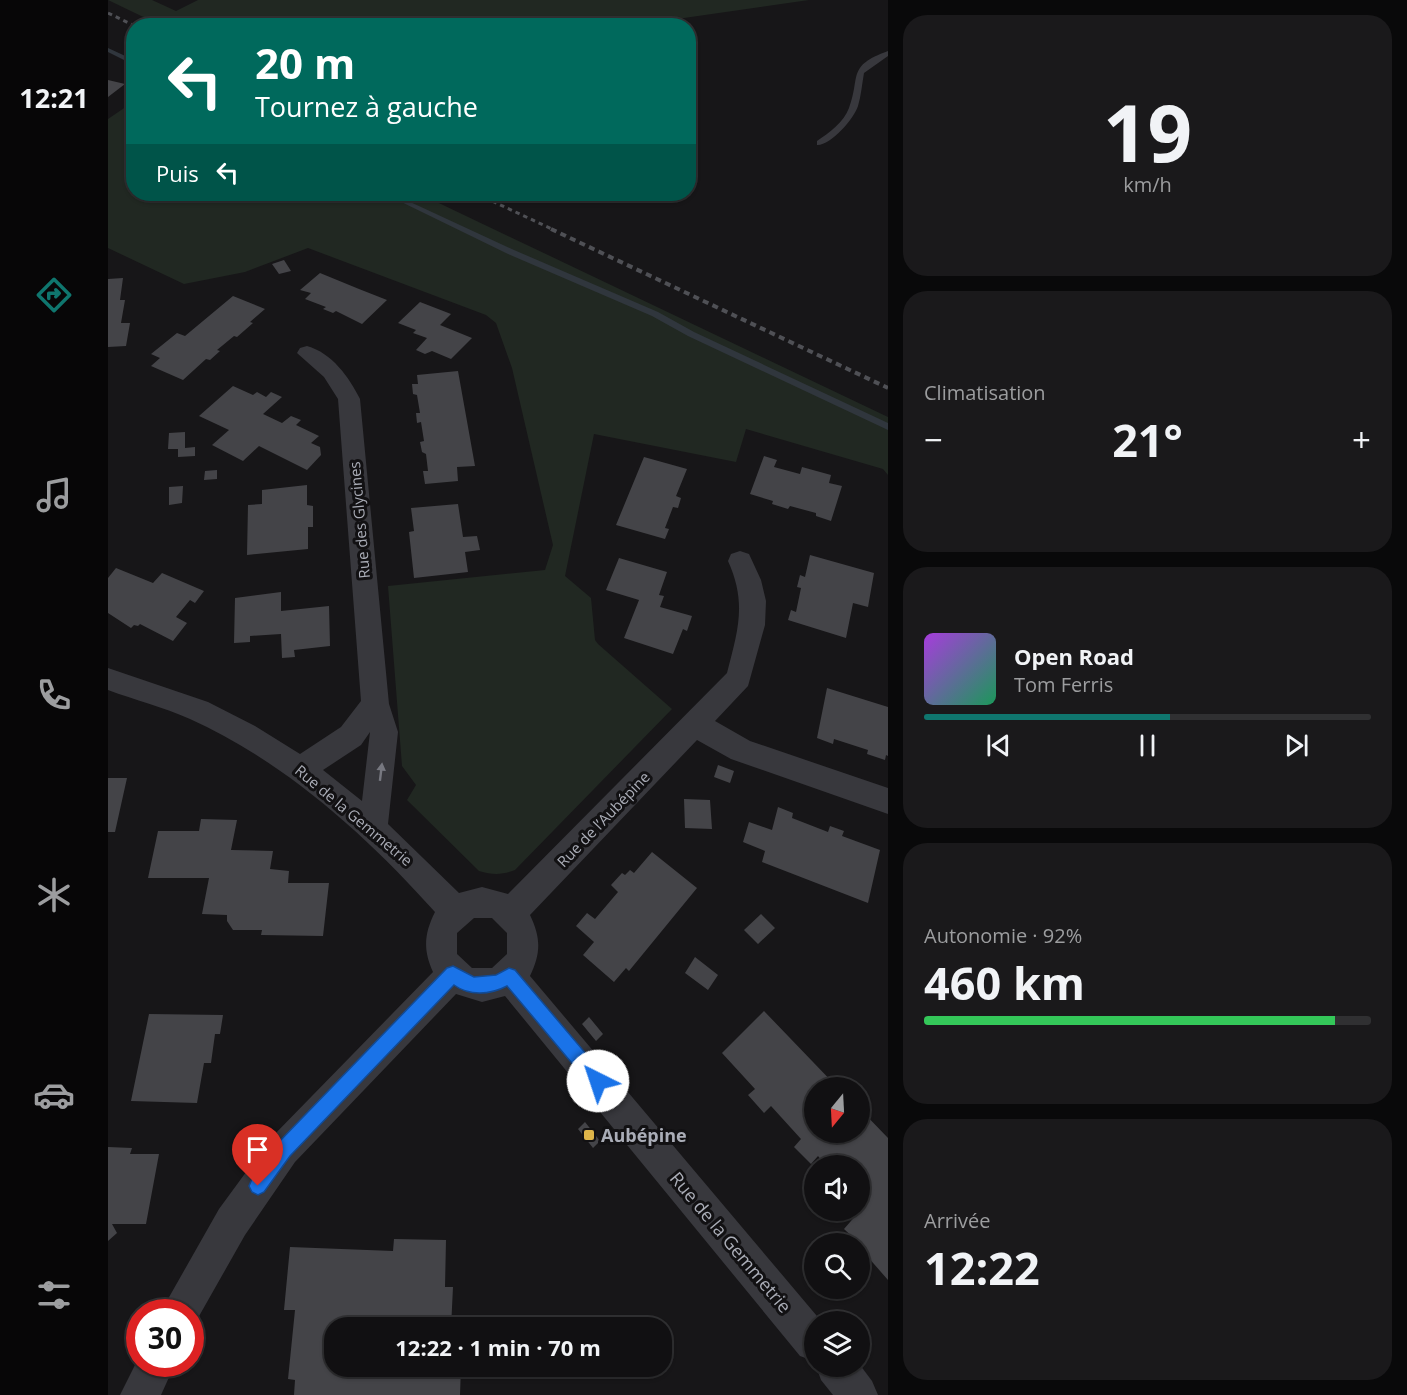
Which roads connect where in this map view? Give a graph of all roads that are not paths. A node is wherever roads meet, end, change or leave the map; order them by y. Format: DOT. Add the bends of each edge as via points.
graph roads {
  1 [pos="888,53"];
  2 [pos="820,142"];
  3 [pos="307,353"];
  4 [pos="740,561"];
  5 [pos="108,679"];
  6 [pos="375,704"];
  7 [pos="694,724"];
  8 [pos="302,769"];
  9 [pos="888,801"];
  10 [pos="373,830"];
  11 [pos="455,912"];
  12 [pos="511,913"];
  13 [pos="453,974"];
  14 [pos="509,976"];
  15 [pos="189,1299"];
  16 [pos="804,1330"];
  17 [pos="149,1377"];
  18 [pos="844,1377"];
  19 [pos="140,1395"];
  20 [pos="858,1395"];
  1 -- 2 [label="lane" via="860,72 853,109"];
  3 -- 6 [label="street, Rue des Glycines" via="340,380 349,399"];
  4 -- 7 [label="street, Rue de l’Aubépine" via="753,601 752,624 739,678"];
  5 -- 8 [label="street, Rue de la Gemmetrie" via="210,715"];
  6 -- 8 [label="street" via="351,736"];
  10 -- 6 [label="street, Rue des Glycines, one-way" via="384,732"];
  7 -- 9 [label="street" via="741,750"];
  7 -- 12 [label="street, Rue de l’Aubépine"];
  8 -- 10 [label="street, Rue de la Gemmetrie"];
  10 -- 11 [label="street, Rue de la Gemmetrie" via="415,866"];
  11 -- 12 [label="street" via="476,902 489,902"];
  11 -- 13 [label="street" via="440,937 444,964"];
  12 -- 14 [label="street" via="524,938 518,965"];
  13 -- 14 [label="street" via="474,986"];
  13 -- 15 [label="street" via="283,1150 232,1222"];
  14 -- 16 [label="street, Rue de la Gemmetrie"];
  17 -- 19 [label="street"];
  18 -- 20 [label="street"];
}
